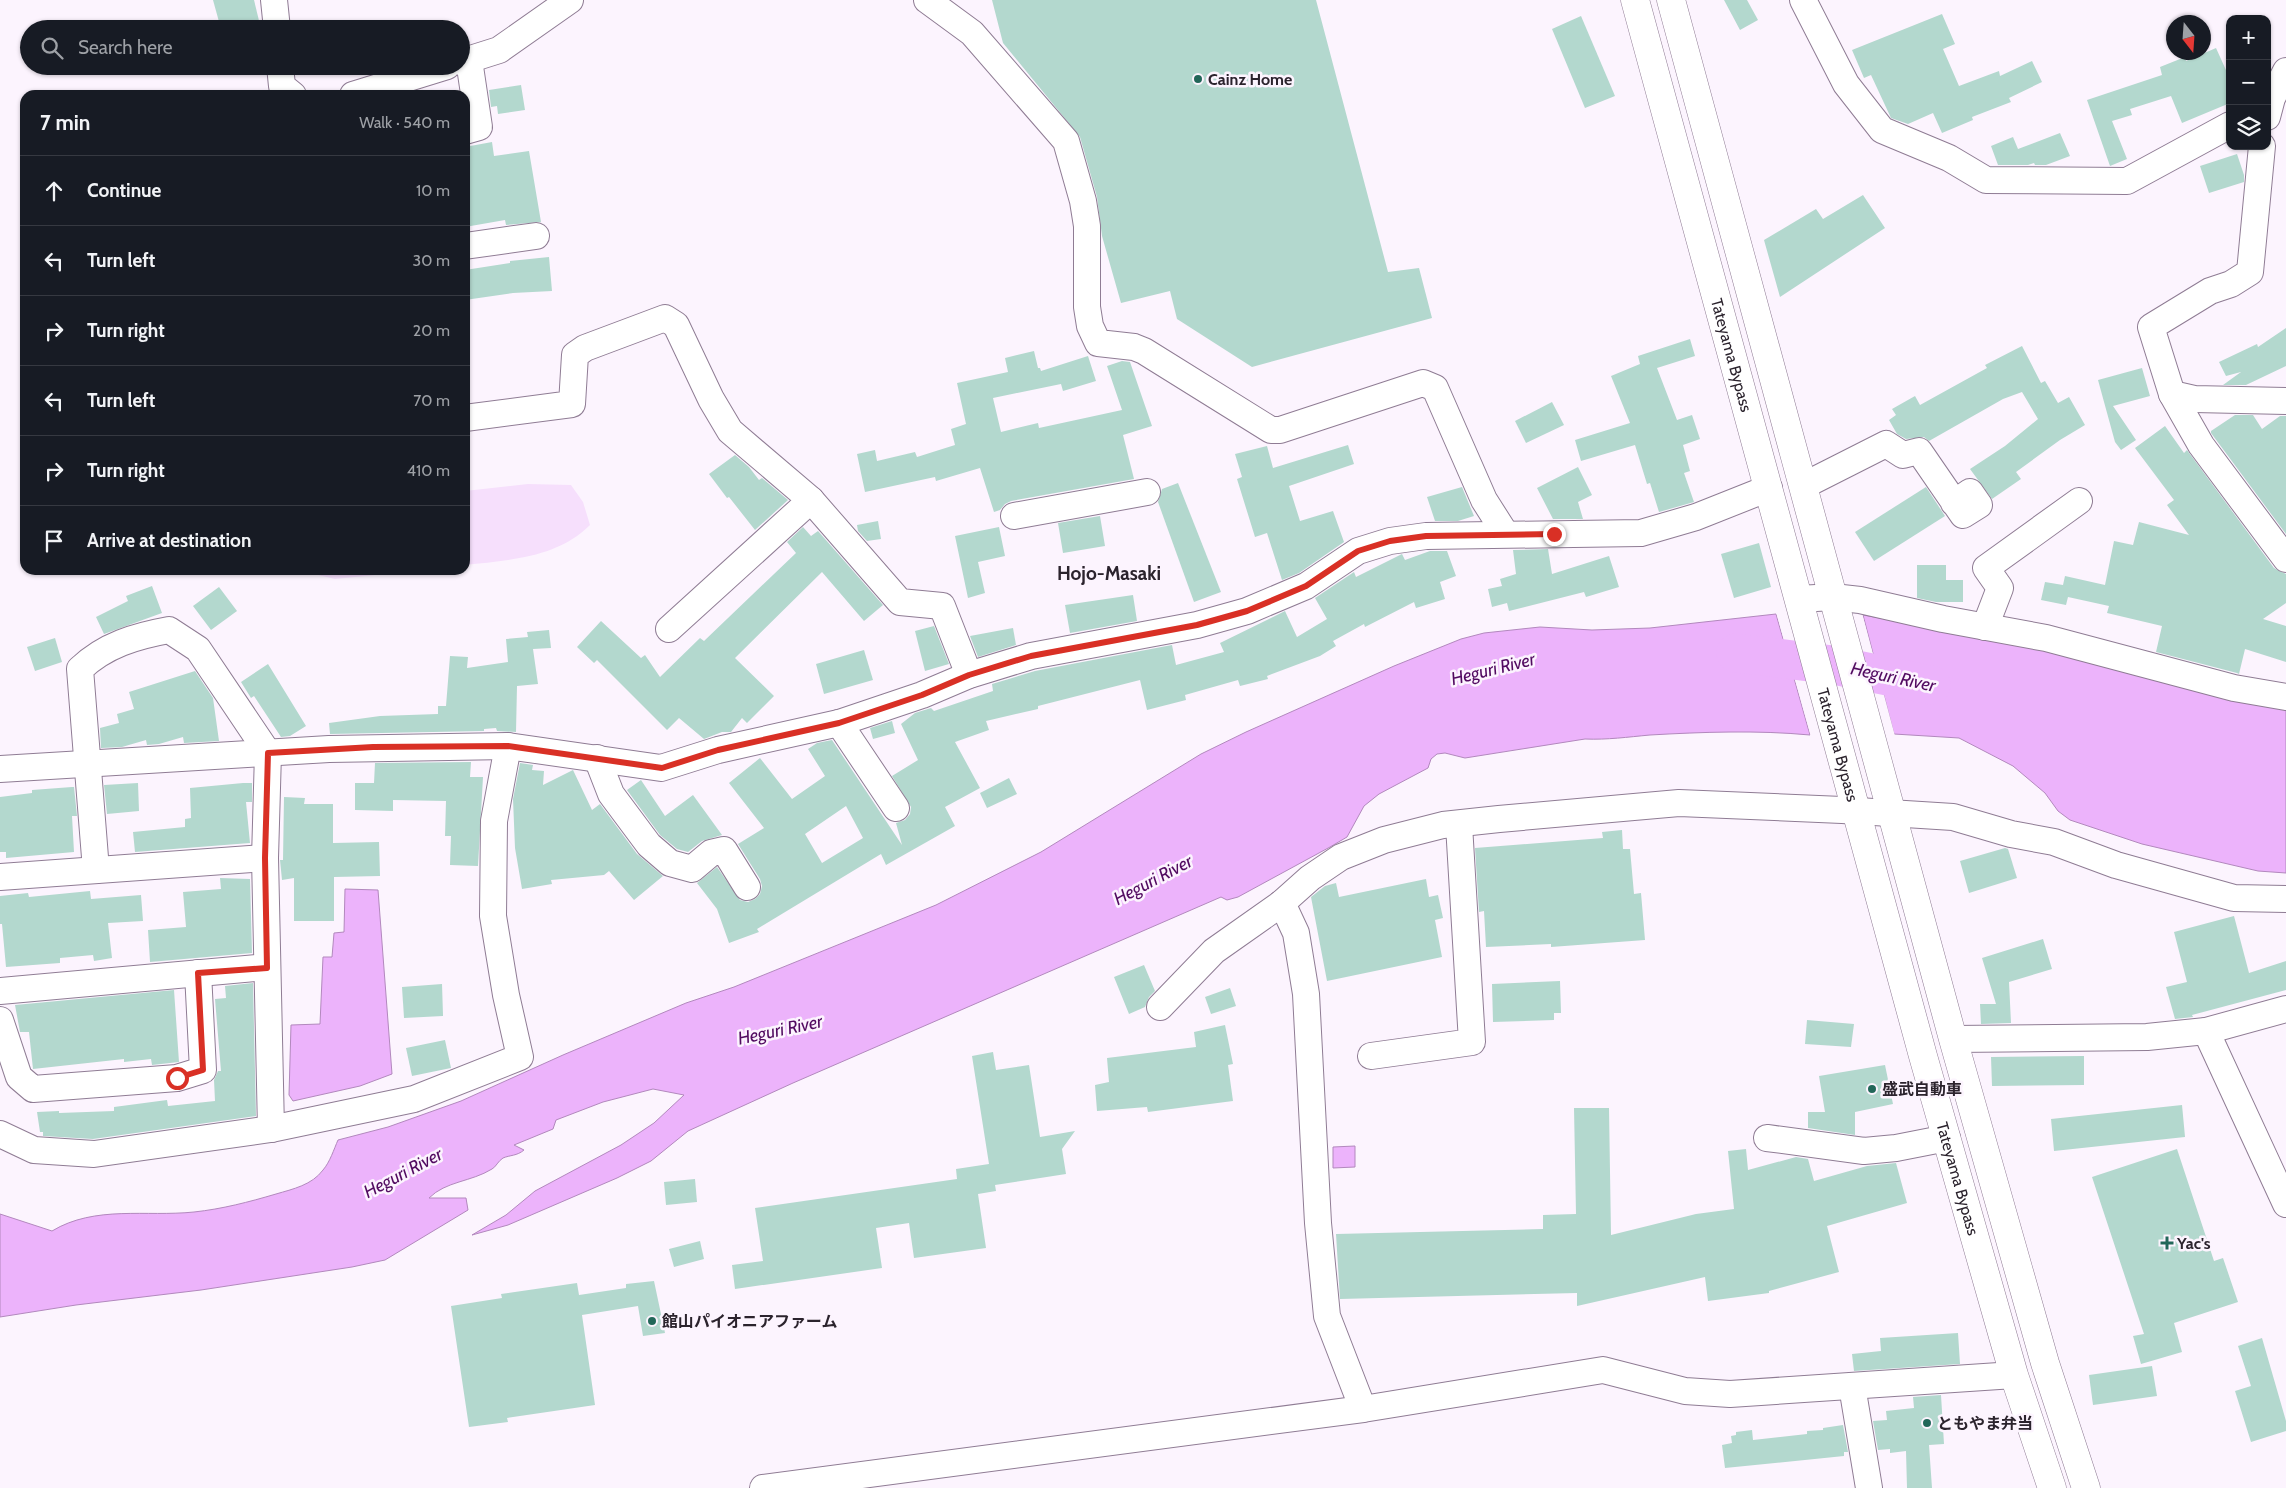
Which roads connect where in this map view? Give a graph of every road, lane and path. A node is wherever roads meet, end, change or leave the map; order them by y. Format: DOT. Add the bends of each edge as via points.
graph roads {
  1 [pos="274,0"];
  2 [pos="570,0"];
  3 [pos="926,0"];
  4 [pos="1635,0"];
  5 [pos="1671,0"];
  6 [pos="1803,0"];
  7 [pos="276,20"];
  8 [pos="470,59"];
  9 [pos="2286,71"];
  10 [pos="281,75"];
  11 [pos="419,75"];
  12 [pos="463,75"];
  13 [pos="287,90"];
  14 [pos="370,90"];
  15 [pos="467,90"];
  16 [pos="470,99"];
  17 [pos="2271,101"];
  18 [pos="2226,127"];
  19 [pos="470,129"];
  20 [pos="2262,150"];
  21 [pos="536,236"];
  22 [pos="470,245"];
  23 [pos="2172,394"];
  24 [pos="2286,401"];
  25 [pos="470,417"];
  26 [pos="1803,486"];
  27 [pos="1769,488"];
  28 [pos="1147,492"];
  29 [pos="811,500"];
  30 [pos="2079,501"];
  31 [pos="1954,503"];
  32 [pos="1014,516"];
  33 [pos="1506,533"];
  34 [pos="2286,559"];
  35 [pos="1800,603"];
  36 [pos="1835,603"];
  37 [pos="1985,627"];
  38 [pos="669,630"];
  39 [pos="969,675"];
  40 [pos="2286,697"];
  41 [pos="839,723"];
  42 [pos="508,746"];
  43 [pos="268,753"];
  44 [pos="597,758"];
  45 [pos="86,764"];
  46 [pos="0,769"];
  47 [pos="1855,806"];
  48 [pos="896,808"];
  49 [pos="1891,809"];
  50 [pos="1459,825"];
  51 [pos="265,858"];
  52 [pos="96,870"];
  53 [pos="0,877"];
  54 [pos="747,887"];
  55 [pos="2286,899"];
  56 [pos="1282,903"];
  57 [pos="267,968"];
  58 [pos="198,973"];
  59 [pos="0,990"];
  60 [pos="1160,1007"];
  61 [pos="2286,1009"];
  62 [pos="0,1020"];
  63 [pos="2206,1031"];
  64 [pos="1953,1039"];
  65 [pos="1371,1056"];
  66 [pos="271,1129"];
  67 [pos="0,1134"];
  68 [pos="1767,1138"];
  69 [pos="1947,1138"];
  70 [pos="2286,1204"];
  71 [pos="2014,1375"];
  72 [pos="1852,1386"];
  73 [pos="1363,1409"];
  74 [pos="764,1488"];
  75 [pos="1869,1488"];
  76 [pos="2052,1488"];
  77 [pos="2086,1488"];
  1 -- 7 [label="street"];
  2 -- 8 [label="street" via="499,50"];
  3 -- 33 [label="street" via="972,32 1066,141 1084,201 1087,307 1090,326 1098,343 1144,351 1271,430 1280,430 1423,383 1435,388 1484,500"];
  4 -- 27 [label="highway, Tateyama Bypass"];
  5 -- 26 [label="highway, Tateyama Bypass"];
  6 -- 18 [label="street" via="1846,84 1882,130 1949,158 1986,180 2127,181"];
  9 -- 17 [label="street"];
  10 -- 13 [label="street" via="282,86"];
  11 -- 14 [label="street"];
  12 -- 15 [label="street"];
  16 -- 19 [label="street" via="479,128"];
  20 -- 23 [label="street" via="2250,272 2231,284 2210,291 2150,327"];
  21 -- 22 [label="street"];
  23 -- 24 [label="street" via="2194,399"];
  23 -- 34 [label="street" via="2202,444"];
  25 -- 29 [label="street" via="572,404 575,355 585,348 665,318 676,326 711,400 730,431"];
  26 -- 31 [label="street" via="1886,444 1904,455 1919,451"];
  26 -- 36 [label="highway, Tateyama Bypass"];
  27 -- 33 [label="street" via="1696,517 1641,533"];
  27 -- 35 [label="highway, Tateyama Bypass"];
  28 -- 32 [label="street"];
  29 -- 38 [label="street"];
  29 -- 39 [label="street" via="900,602 942,606"];
  30 -- 37 [label="street" via="1986,568 2000,588"];
  33 -- 39 [label="street" via="1426,536 1390,541 1358,551 1306,586 1247,611 1197,625 1031,656"];
  35 -- 36 [label="street"];
  35 -- 47 [label="highway, Tateyama Bypass"];
  36 -- 37 [label="street" via="1860,600"];
  36 -- 49 [label="highway, Tateyama Bypass"];
  37 -- 40 [label="street" via="2046,638 2234,688"];
  39 -- 41 [label="street"];
  41 -- 44 [label="street" via="718,750 662,768"];
  41 -- 48 [label="street"];
  42 -- 43 [label="street" via="373,747"];
  42 -- 44 [label="street"];
  42 -- 66 [label="street" via="494,821 493,916 520,1057 414,1098"];
  43 -- 45 [label="street"];
  43 -- 45 [label="street" via="198,649 169,630 140,636 95,655 80,669"];
  43 -- 51 [label="street"];
  44 -- 54 [label="street" via="611,794 649,846 670,863 692,869 711,853 724,850"];
  45 -- 46 [label="street"];
  45 -- 52 [label="street"];
  47 -- 49 [label="street"];
  47 -- 50 [label="street" via="1679,803"];
  47 -- 69 [label="highway, Tateyama Bypass"];
  49 -- 55 [label="street" via="1953,817 2011,834 2054,842 2116,865 2234,898"];
  49 -- 64 [label="highway, Tateyama Bypass"];
  50 -- 56 [label="street" via="1443,825 1384,840 1341,857"];
  50 -- 65 [label="street" via="1472,1042"];
  51 -- 52 [label="street"];
  51 -- 57 [label="street"];
  52 -- 53 [label="street"];
  56 -- 60 [label="street" via="1214,951"];
  56 -- 73 [label="street" via="1296,933 1306,994 1318,1223 1328,1316"];
  57 -- 58 [label="street"];
  57 -- 66 [label="street"];
  58 -- 59 [label="street"];
  58 -- 62 [label="street" via="203,1070 177,1078 32,1089 19,1077"];
  61 -- 63 [label="street"];
  63 -- 64 [label="street" via="2147,1037"];
  63 -- 70 [label="street"];
  64 -- 77 [label="highway, Tateyama Bypass" via="2045,1363"];
  66 -- 67 [label="street" via="94,1154 34,1150"];
  68 -- 69 [label="street" via="1864,1151"];
  69 -- 71 [label="highway, Tateyama Bypass"];
  71 -- 72 [label="street"];
  71 -- 76 [label="highway, Tateyama Bypass"];
  72 -- 73 [label="street" via="1730,1394 1685,1392 1603,1370"];
  72 -- 75 [label="street"];
  73 -- 74 [label="street"];
}
